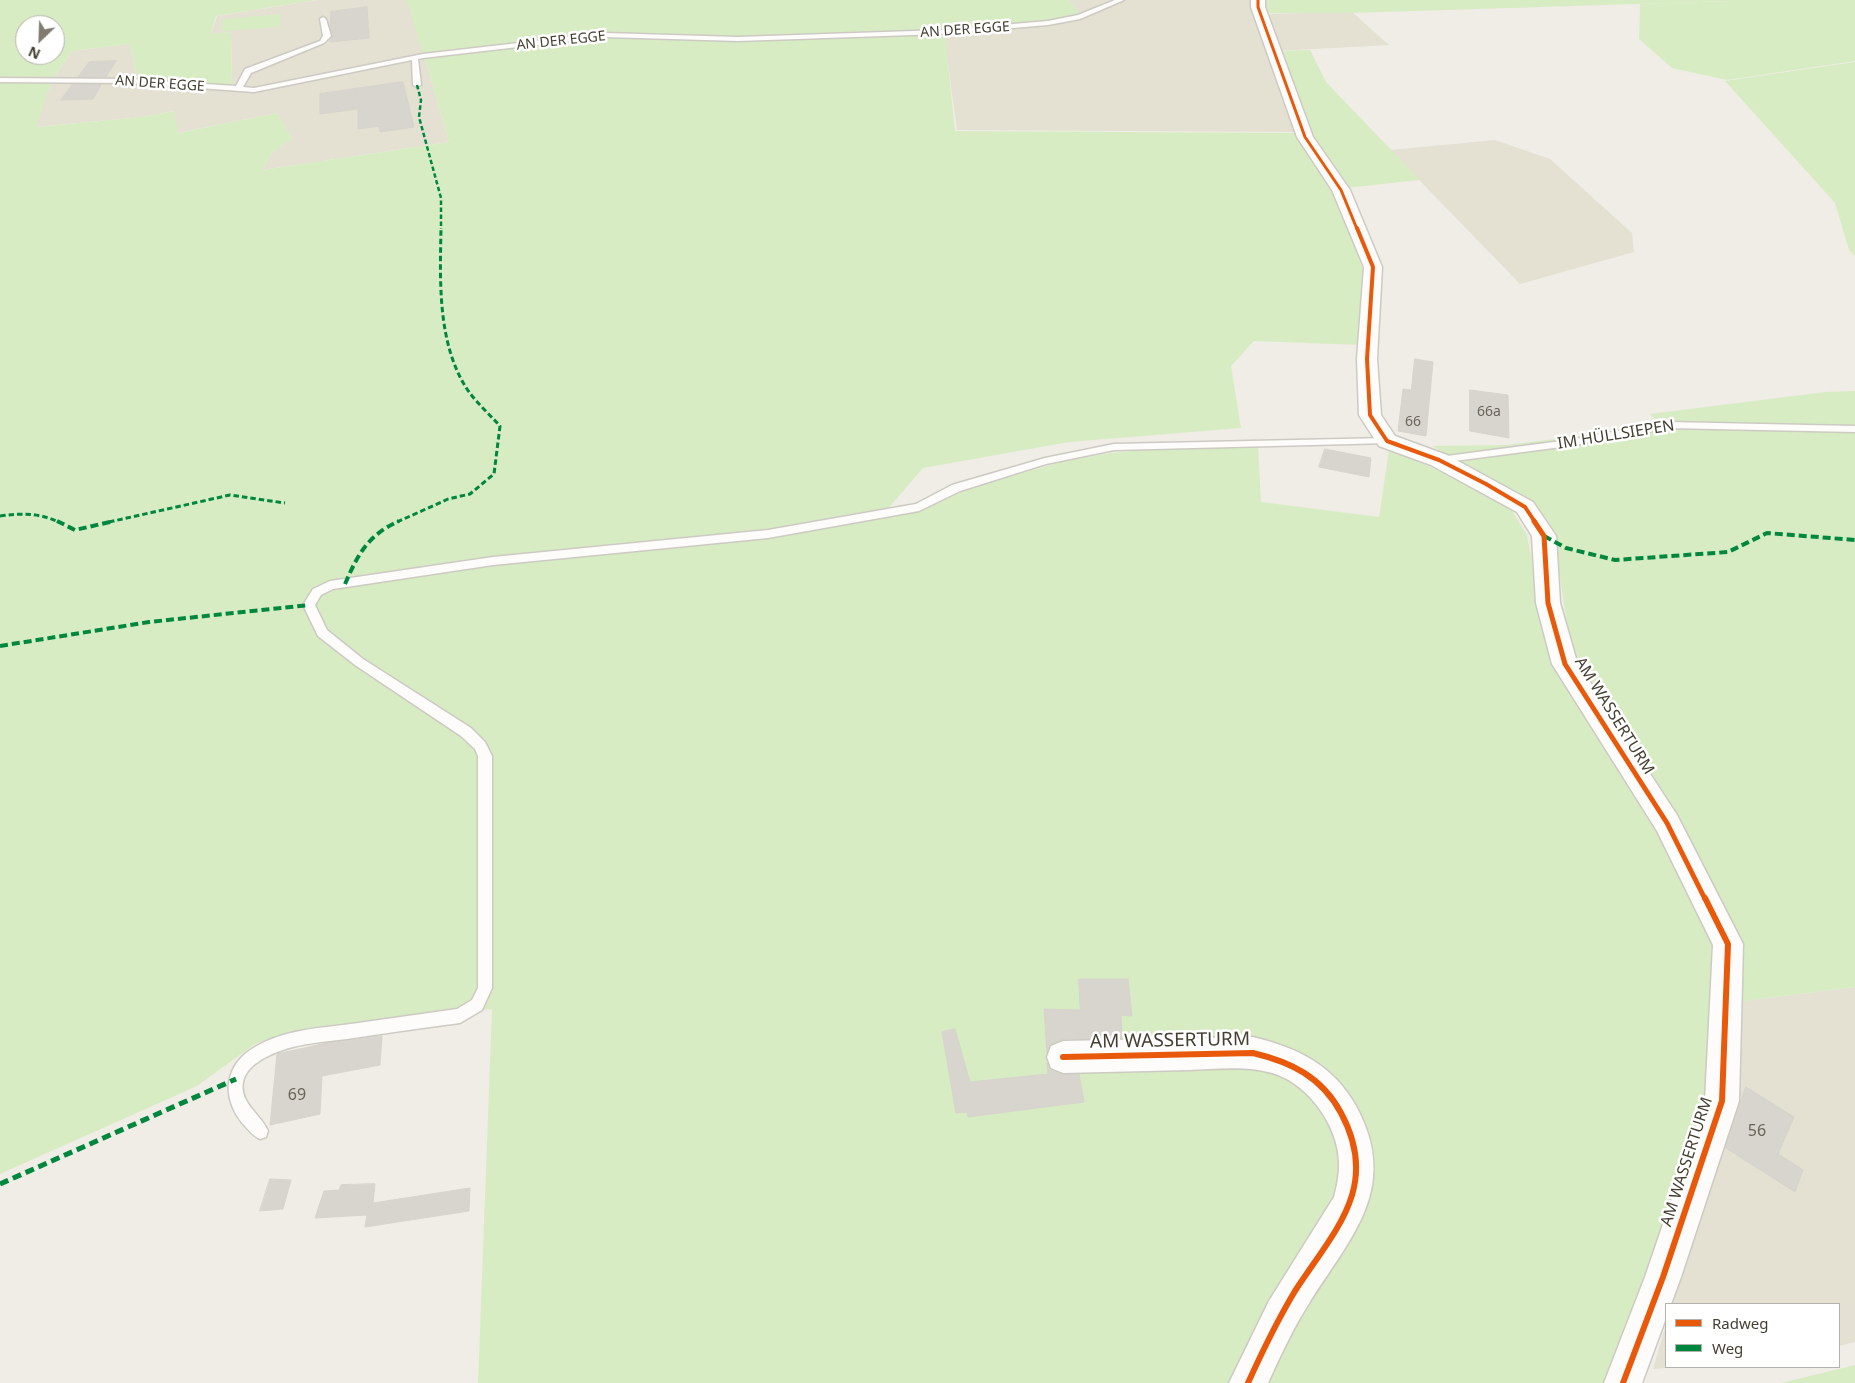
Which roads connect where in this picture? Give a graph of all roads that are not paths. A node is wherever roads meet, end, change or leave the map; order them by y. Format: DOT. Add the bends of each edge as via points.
graph roads {
  1 [pos="1121,0"];
  2 [pos="1258,0"];
  3 [pos="323,19"];
  4 [pos="414,58"];
  5 [pos="0,80"];
  6 [pos="417,85"];
  7 [pos="238,89"];
  8 [pos="1855,429"];
  9 [pos="1387,440"];
  10 [pos="1439,460"];
  11 [pos="1063,1057"];
  12 [pos="260,1131"];
  13 [pos="1248,1383"];
  14 [pos="1623,1383"];
  1 -- 4 [label="lane, AN DER EGGE" via="1080,17 1002,28 738,39 605,35"];
  2 -- 9 [label="street" via="1306,137 1341,190 1372,267 1367,359 1370,415"];
  3 -- 7 [label="lane" via="327,36 322,42 248,70 242,76"];
  4 -- 6 [label="lane"];
  4 -- 7 [label="lane, AN DER EGGE" via="254,90"];
  5 -- 7 [label="lane, AN DER EGGE" via="130,81"];
  8 -- 10 [label="lane, IM HÜLLSIEPEN" via="1668,425 1569,443"];
  9 -- 10 [label="street, AM WASSERTURM"];
  9 -- 12 [label="lane" via="1114,447 1046,461 956,488 918,507 768,534 493,561 330,585 316,592 309,605 322,633 359,662 466,732 485,756 485,988 477,1005 460,1016 298,1038 262,1051 239,1071 234,1085 238,1104"];
  10 -- 14 [label="street, AM WASSERTURM" via="1526,507 1544,536 1548,603 1565,664 1667,823 1728,944 1722,1101 1663,1277"];
  11 -- 13 [label="street, AM WASSERTURM" via="1253,1054 1272,1057 1310,1073 1342,1112 1357,1153 1358,1174 1352,1200 1295,1293"];
}
